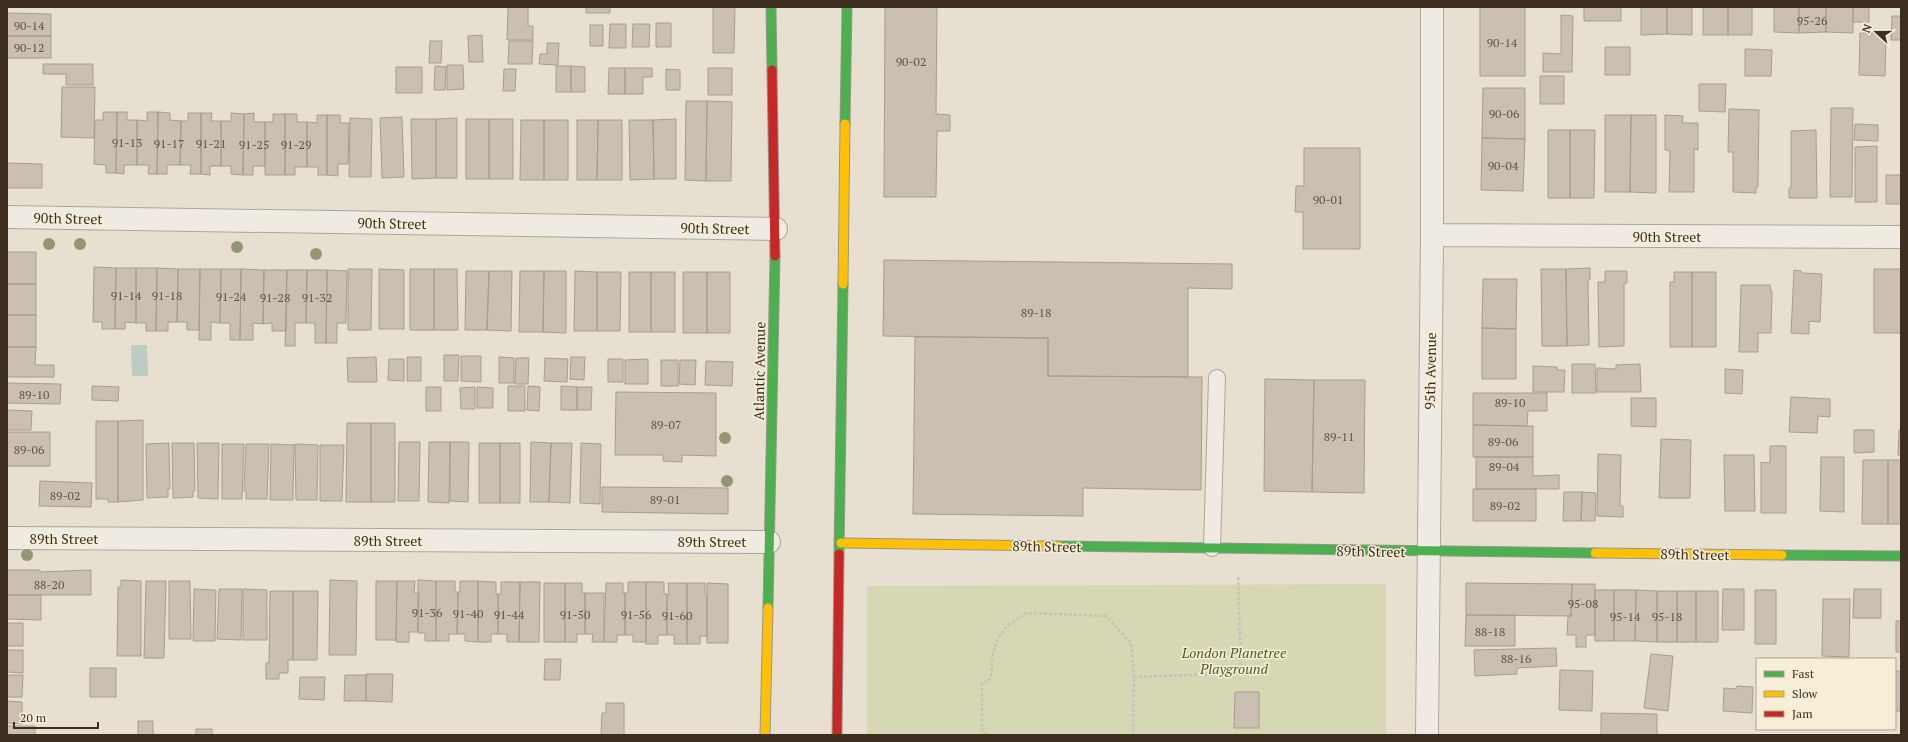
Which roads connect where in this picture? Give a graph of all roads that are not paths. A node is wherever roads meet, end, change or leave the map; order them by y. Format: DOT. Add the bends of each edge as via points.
graph roads {
  1 [pos="771,7"];
  2 [pos="847,7"];
  3 [pos="1432,7"];
  4 [pos="7,217"];
  5 [pos="776,229"];
  6 [pos="1432,235"];
  7 [pos="1901,237"];
  8 [pos="1217,378"];
  9 [pos="7,538"];
  10 [pos="769,542"];
  11 [pos="841,543"];
  12 [pos="1212,548"];
  13 [pos="1428,552"];
  14 [pos="1901,556"];
  15 [pos="765,735"];
  16 [pos="837,735"];
  17 [pos="1427,735"];
  1 -- 5 [label="main road, Atlantic Avenue"];
  2 -- 11 [label="main road"];
  3 -- 6 [label="street, 95th Avenue"];
  4 -- 5 [label="street, 90th Street"];
  5 -- 10 [label="main road, Atlantic Avenue"];
  6 -- 7 [label="street, 90th Street"];
  6 -- 13 [label="street, 95th Avenue"];
  8 -- 12 [label="lane"];
  9 -- 10 [label="street, 89th Street"];
  10 -- 15 [label="main road, Atlantic Avenue"];
  11 -- 12 [label="main road, 89th Street"];
  11 -- 16 [label="main road"];
  12 -- 13 [label="main road, 89th Street"];
  13 -- 14 [label="main road, 89th Street"];
  13 -- 17 [label="street, 95th Avenue"];
}
